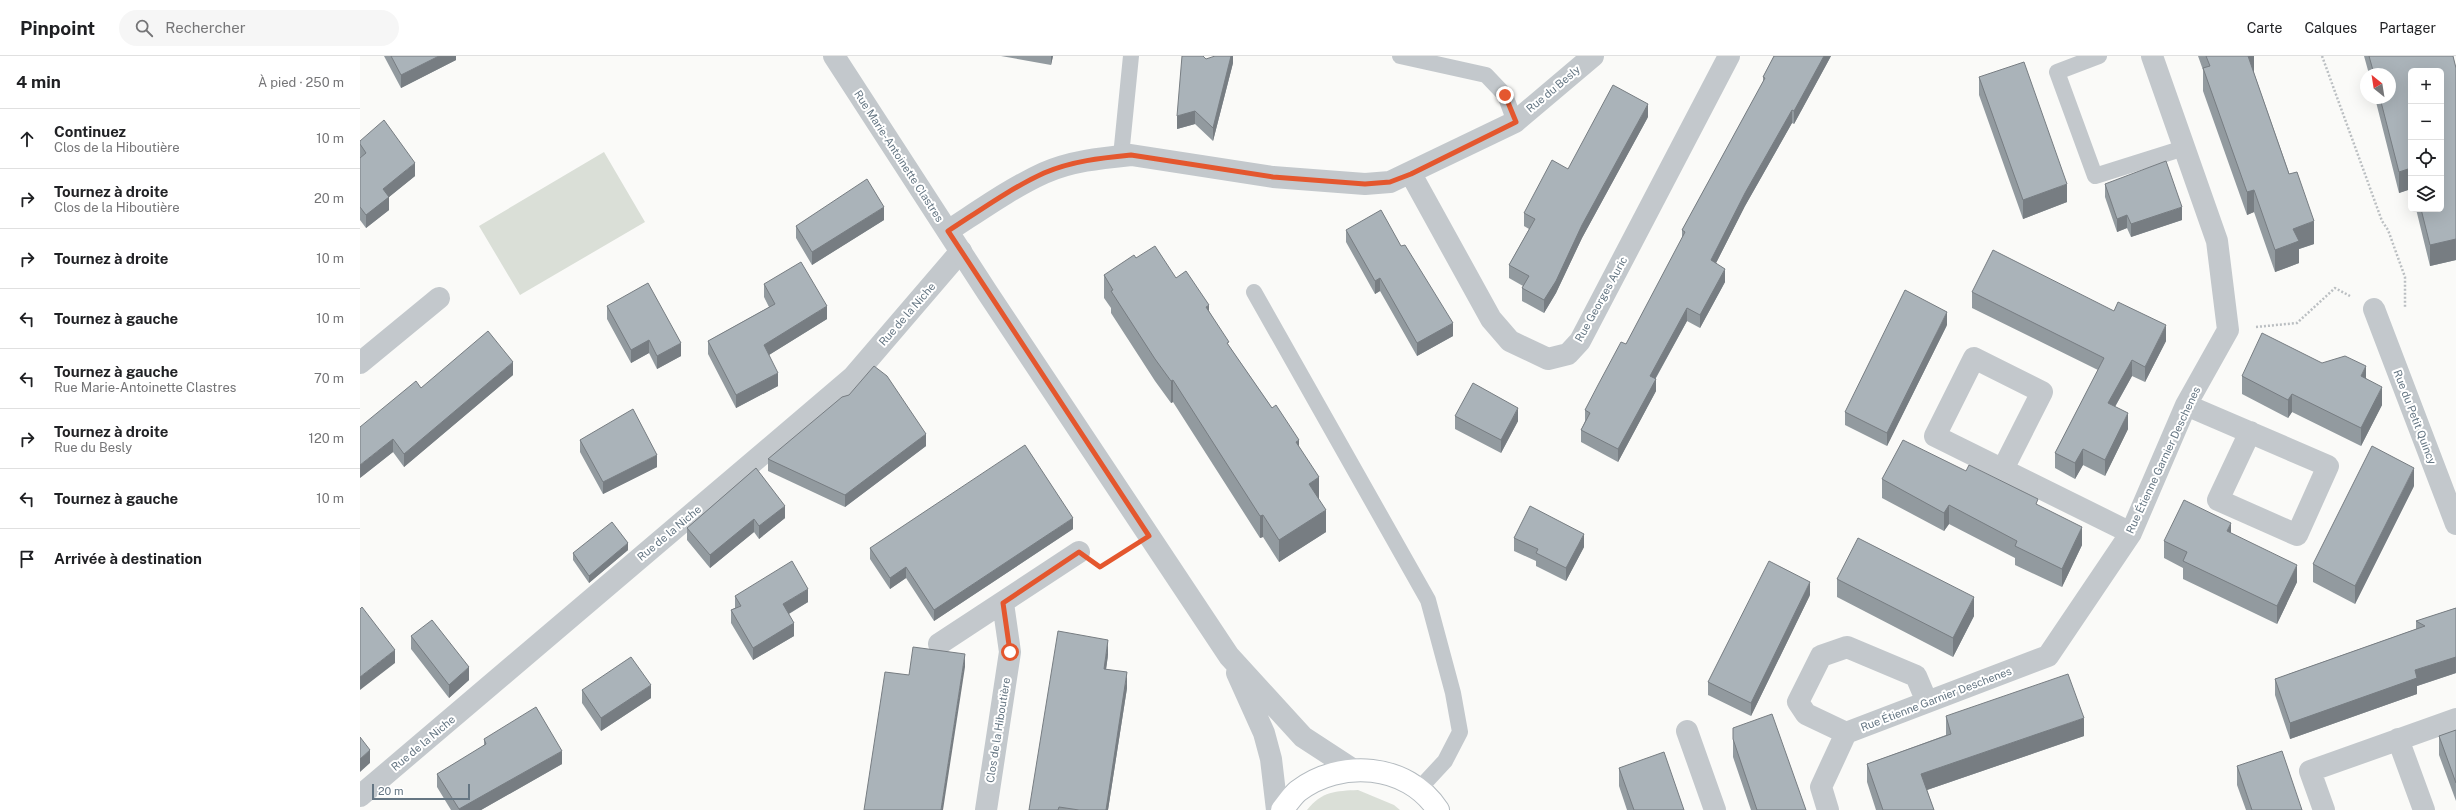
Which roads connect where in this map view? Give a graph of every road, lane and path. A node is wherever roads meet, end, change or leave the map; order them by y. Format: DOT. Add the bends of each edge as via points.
graph roads {
  1 [pos="834,56"];
  2 [pos="1131,56"];
  3 [pos="1400,56"];
  4 [pos="1593,56"];
  5 [pos="1729,56"];
  6 [pos="2099,56"];
  7 [pos="2152,56"];
  8 [pos="2322,56"];
  9 [pos="1516,122"];
  10 [pos="2184,148"];
  11 [pos="1121,156"];
  12 [pos="1411,174"];
  13 [pos="948,231"];
  14 [pos="960,251"];
  15 [pos="1254,292"];
  16 [pos="440,298"];
  17 [pos="2374,309"];
  18 [pos="2405,309"];
  19 [pos="2228,330"];
  20 [pos="360,363"];
  21 [pos="2186,405"];
  22 [pos="2250,432"];
  23 [pos="2003,470"];
  24 [pos="2456,524"];
  25 [pos="2130,533"];
  26 [pos="1149,536"];
  27 [pos="1079,552"];
  28 [pos="1003,603"];
  29 [pos="939,644"];
  30 [pos="1229,656"];
  31 [pos="1927,702"];
  32 [pos="2456,719"];
  33 [pos="1687,731"];
  34 [pos="1846,733"];
  35 [pos="2398,739"];
  36 [pos="1352,769"];
  37 [pos="1419,789"];
  38 [pos="360,796"];
  39 [pos="986,810"];
  40 [pos="1277,810"];
  41 [pos="1282,810"];
  42 [pos="1438,810"];
  43 [pos="1715,810"];
  44 [pos="1828,810"];
  45 [pos="2324,810"];
  46 [pos="2424,810"];
  1 -- 13 [label="street, Rue Marie-Antoinette Clastres"];
  2 -- 11 [label="lane"];
  3 -- 9 [label="lane" via="1486,75 1505,95"];
  4 -- 9 [label="street, Rue du Besly"];
  5 -- 12 [label="street, Rue Georges Auric" via="1580,341 1568,354 1548,359 1510,342 1491,319"];
  6 -- 10 [label="lane" via="2056,72 2095,176"];
  7 -- 10 [label="street"];
  8 -- 18 [label="path" via="2405,277"];
  9 -- 12 [label="street, Rue du Besly"];
  10 -- 19 [label="street" via="2217,241"];
  11 -- 12 [label="street, Rue du Besly" via="1131,155 1273,177 1365,184 1390,182"];
  11 -- 13 [label="street, Rue du Besly" via="1083,161 1045,173"];
  13 -- 14 [label="street, Rue Marie-Antoinette Clastres"];
  14 -- 26 [label="street, Rue Marie-Antoinette Clastres"];
  14 -- 38 [label="street, Rue de la Niche" via="853,377"];
  15 -- 37 [label="lane" via="1428,600 1453,693 1460,732 1445,761"];
  16 -- 20 [label="street"];
  17 -- 19 [label="path" via="2335,288 2297,323"];
  17 -- 24 [label="street, Rue du Petit Quincy"];
  19 -- 21 [label="street, Rue Étienne Garnier Deschenes"];
  21 -- 22 [label="street"];
  21 -- 25 [label="street, Rue Étienne Garnier Deschenes"];
  22 -- 22 [label="street" via="2328,466 2297,535 2218,500"];
  23 -- 23 [label="street" via="1935,436 1974,358 2042,392"];
  23 -- 25 [label="street"];
  25 -- 31 [label="street, Rue Étienne Garnier Deschenes" via="2048,656"];
  26 -- 27 [label="path" via="1100,567"];
  26 -- 30 [label="street, Rue Marie-Antoinette Clastres"];
  27 -- 28 [label="street"];
  28 -- 29 [label="street"];
  28 -- 39 [label="street, Clos de la Hiboutière" via="1010,652"];
  30 -- 36 [label="street, Rue Marie-Antoinette Clastres" via="1303,737"];
  30 -- 40 [label="street, Rue Marie-Antoinette Clastres" via="1264,733 1271,758"];
  31 -- 34 [label="street, Rue Étienne Garnier Deschenes"];
  31 -- 34 [label="street" via="1916,676 1848,647 1821,656 1798,702 1806,714"];
  32 -- 35 [label="street"];
  33 -- 43 [label="street"];
  34 -- 44 [label="street, Rue Étienne Garnier Deschenes" via="1821,787"];
  35 -- 45 [label="street" via="2310,771"];
  35 -- 46 [label="street"];
  36 -- 37 [label="main road" via="1376,770 1399,777"];
  36 -- 41 [label="main road" via="1323,776 1297,792"];
  37 -- 42 [label="main road"];
}
